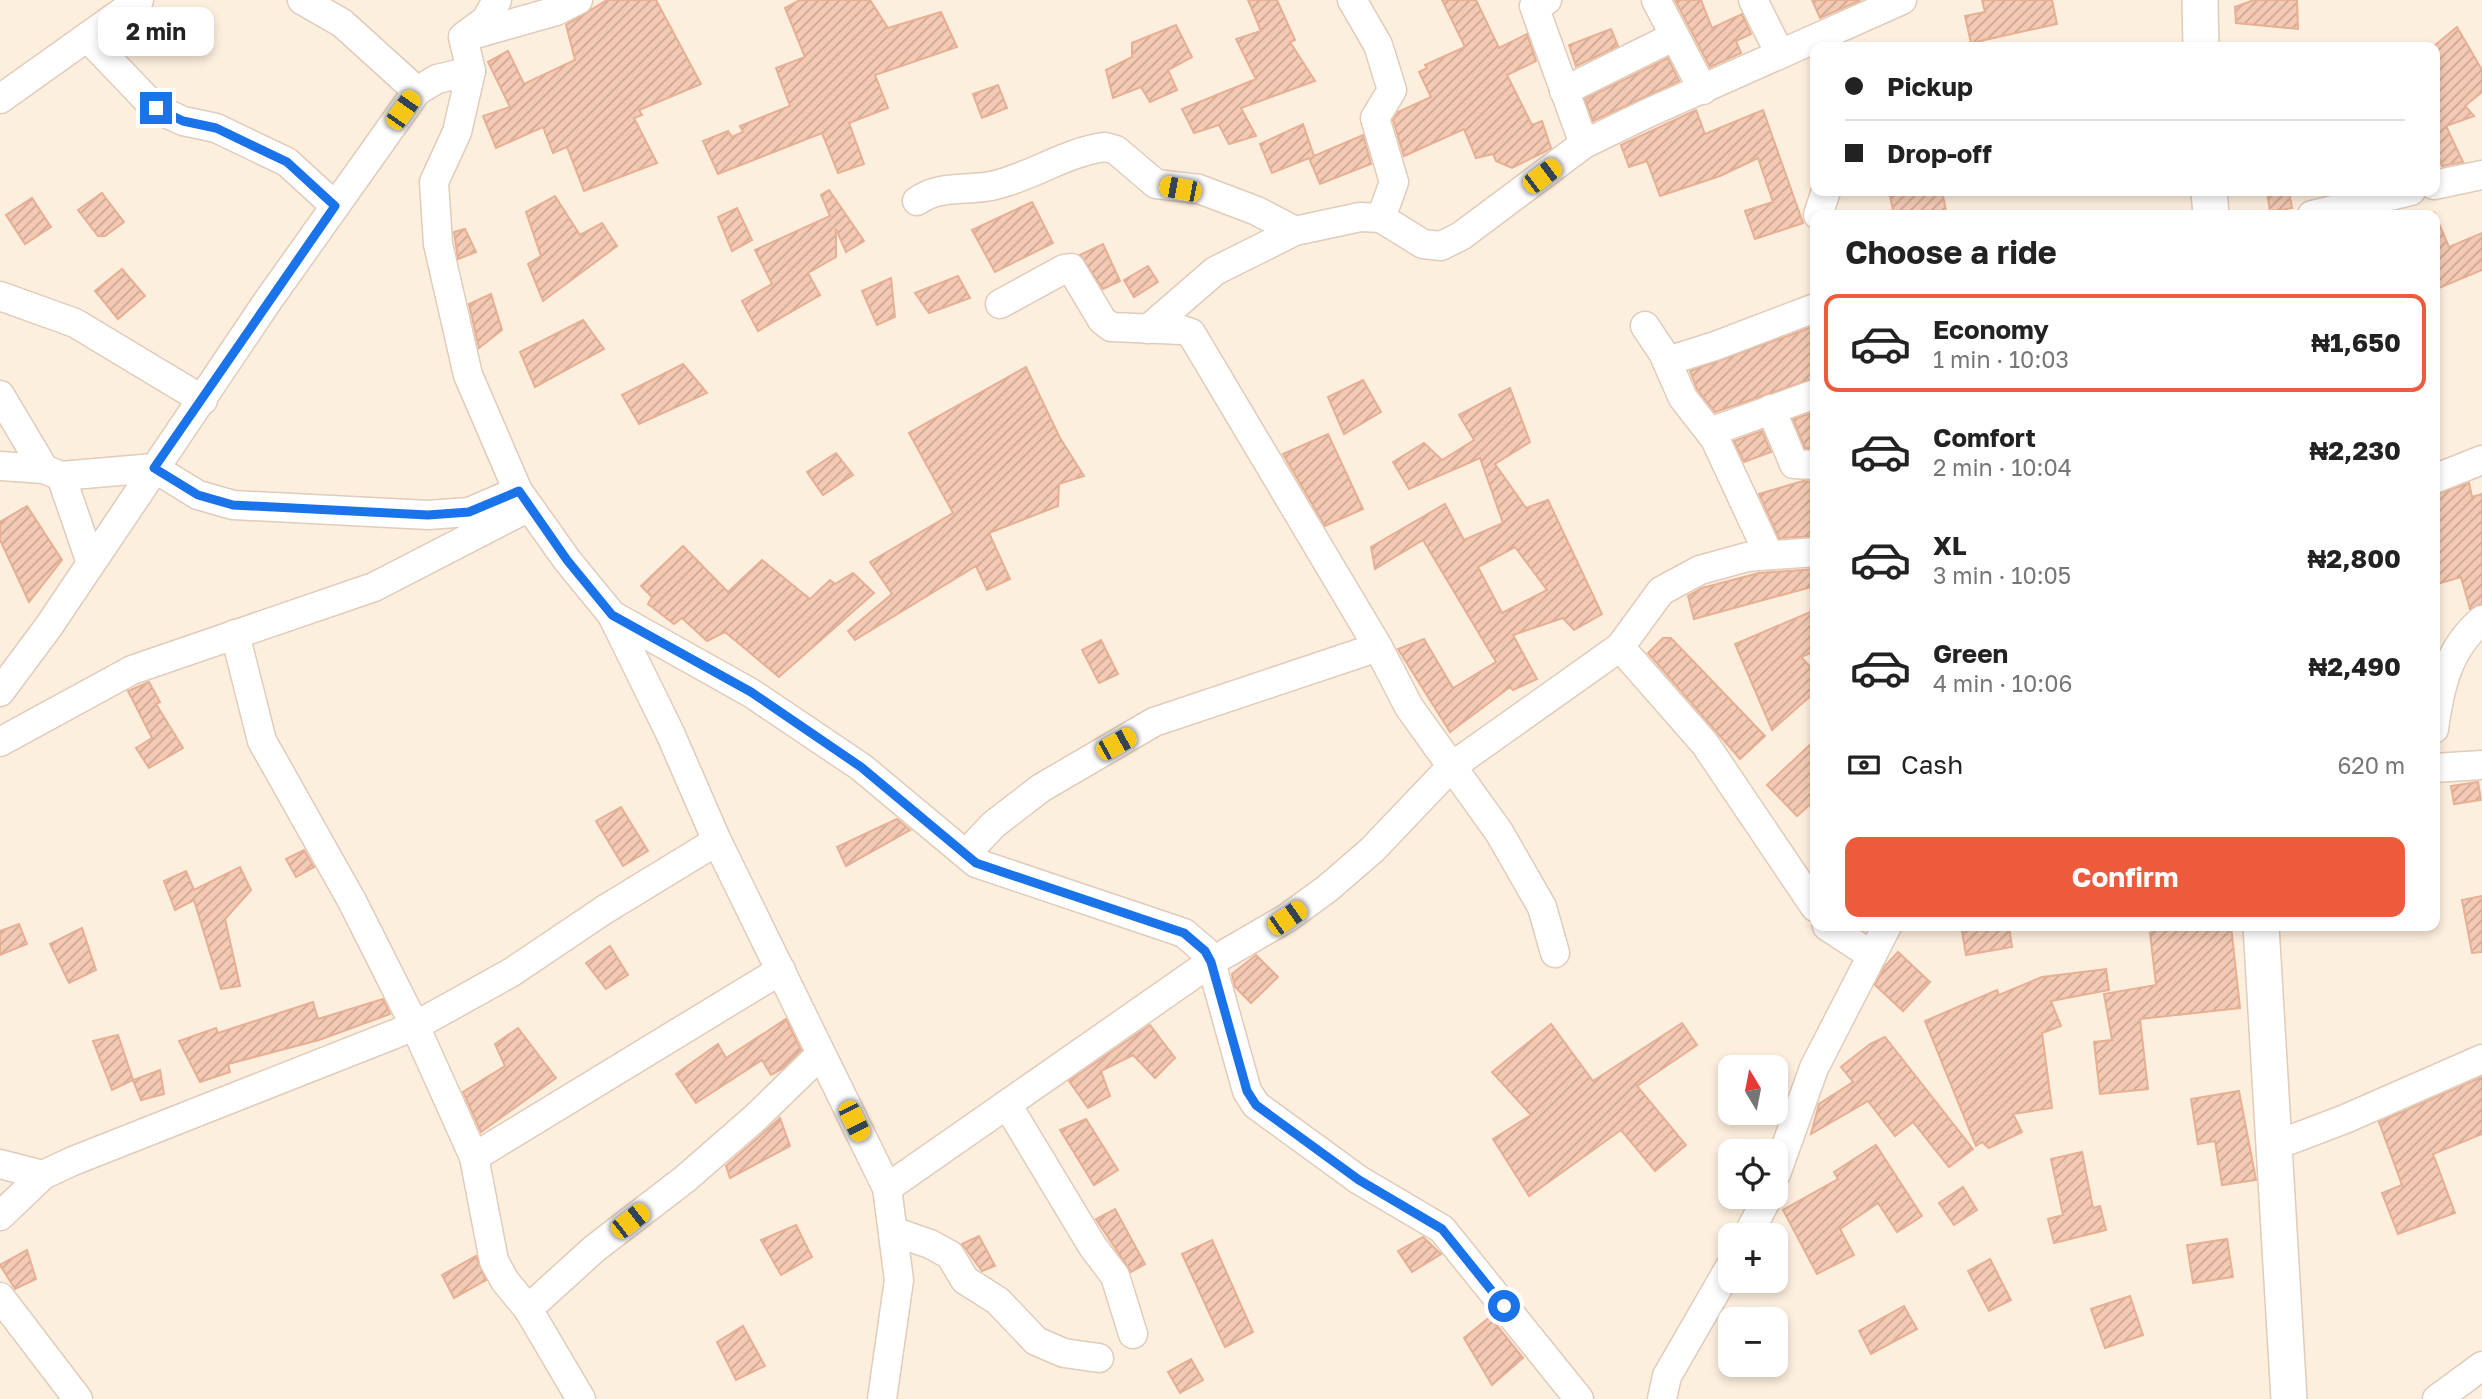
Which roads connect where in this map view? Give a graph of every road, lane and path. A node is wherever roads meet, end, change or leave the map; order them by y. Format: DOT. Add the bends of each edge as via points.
graph roads {
  1 [pos="139,0"];
  2 [pos="302,0"];
  3 [pos="579,0"];
  4 [pos="1352,0"];
  5 [pos="1656,0"];
  6 [pos="1753,0"];
  7 [pos="1902,0"];
  8 [pos="2200,0"];
  9 [pos="1537,2"];
  10 [pos="485,7"];
  11 [pos="87,37"];
  12 [pos="463,37"];
  13 [pos="1673,37"];
  14 [pos="2201,42"];
  15 [pos="1780,54"];
  16 [pos="471,71"];
  17 [pos="1703,90"];
  18 [pos="417,91"];
  19 [pos="1564,91"];
  20 [pos="0,99"];
  21 [pos="1584,144"];
  22 [pos="2482,175"];
  23 [pos="2440,184"];
  24 [pos="2390,196"];
  25 [pos="917,201"];
  26 [pos="335,206"];
  27 [pos="2332,210"];
  28 [pos="1381,218"];
  29 [pos="1295,231"];
  30 [pos="0,296"];
  31 [pos="1000,304"];
  32 [pos="1810,310"];
  33 [pos="1645,326"];
  34 [pos="1148,329"];
  35 [pos="1667,361"];
  36 [pos="0,395"];
  37 [pos="1810,396"];
  38 [pos="202,400"];
  39 [pos="1771,409"];
  40 [pos="1710,432"];
  41 [pos="2482,460"];
  42 [pos="1810,465"];
  43 [pos="0,466"];
  44 [pos="154,468"];
  45 [pos="53,472"];
  46 [pos="2440,477"];
  47 [pos="524,499"];
  48 [pos="1810,552"];
  49 [pos="1769,555"];
  50 [pos="91,564"];
  51 [pos="612,615"];
  52 [pos="2482,620"];
  53 [pos="235,634"];
  54 [pos="1378,647"];
  55 [pos="1620,647"];
  56 [pos="0,692"];
  57 [pos="2440,692"];
  58 [pos="0,742"];
  59 [pos="2482,765"];
  60 [pos="1451,767"];
  61 [pos="2440,768"];
  62 [pos="717,841"];
  63 [pos="966,854"];
  64 [pos="1810,900"];
  65 [pos="1835,931"];
  66 [pos="1884,931"];
  67 [pos="2261,931"];
  68 [pos="1555,953"];
  69 [pos="1871,955"];
  70 [pos="1211,962"];
  71 [pos="781,970"];
  72 [pos="415,1026"];
  73 [pos="821,1054"];
  74 [pos="2482,1059"];
  75 [pos="1008,1106"];
  76 [pos="1788,1141"];
  77 [pos="2274,1146"];
  78 [pos="474,1157"];
  79 [pos="0,1164"];
  80 [pos="43,1175"];
  81 [pos="887,1188"];
  82 [pos="0,1216"];
  83 [pos="895,1232"];
  84 [pos="1718,1288"];
  85 [pos="0,1297"];
  86 [pos="528,1309"];
  87 [pos="1133,1334"];
  88 [pos="1099,1358"];
  89 [pos="2482,1366"];
  90 [pos="78,1399"];
  91 [pos="581,1399"];
  92 [pos="882,1399"];
  93 [pos="1579,1399"];
  94 [pos="1662,1399"];
  95 [pos="2289,1399"];
  96 [pos="2437,1399"];
  1 -- 11 [label="street"];
  2 -- 18 [label="street" via="342,23"];
  3 -- 12 [label="street"];
  4 -- 28 [label="street" via="1378,45 1392,90 1375,118 1394,182"];
  5 -- 13 [label="street"];
  6 -- 15 [label="street"];
  7 -- 15 [label="street"];
  8 -- 14 [label="street"];
  9 -- 19 [label="street"];
  10 -- 12 [label="street"];
  11 -- 20 [label="street"];
  11 -- 26 [label="street" via="156,108 183,121 216,128 287,162"];
  12 -- 16 [label="street"];
  13 -- 17 [label="street"];
  13 -- 19 [label="street"];
  15 -- 17 [label="street"];
  16 -- 18 [label="street" via="437,79"];
  16 -- 47 [label="street" via="457,132 434,182 438,244 468,375"];
  17 -- 21 [label="street"];
  18 -- 26 [label="street"];
  19 -- 21 [label="street"];
  21 -- 28 [label="street" via="1441,246 1423,244"];
  22 -- 23 [label="street"];
  24 -- 27 [label="street"];
  25 -- 29 [label="street" via="935,192 1002,182 1105,147 1116,150 1156,184 1199,190"];
  26 -- 38 [label="street"];
  28 -- 29 [label="street" via="1360,217"];
  29 -- 34 [label="street" via="1215,271"];
  30 -- 38 [label="street" via="75,323"];
  31 -- 34 [label="street" via="1071,268 1102,320 1111,327"];
  32 -- 35 [label="street"];
  33 -- 35 [label="street"];
  34 -- 54 [label="street" via="1191,333"];
  35 -- 40 [label="street" via="1683,398"];
  36 -- 45 [label="street"];
  37 -- 39 [label="street"];
  38 -- 44 [label="street"];
  39 -- 40 [label="street"];
  39 -- 42 [label="street" via="1794,464"];
  40 -- 49 [label="street"];
  41 -- 46 [label="street"];
  43 -- 45 [label="street"];
  44 -- 45 [label="street"];
  44 -- 47 [label="street" via="198,495 233,505 428,515 469,512"];
  44 -- 50 [label="street"];
  45 -- 50 [label="street"];
  47 -- 51 [label="street"];
  47 -- 53 [label="street" via="374,587"];
  48 -- 49 [label="street"];
  49 -- 55 [label="street" via="1700,570 1661,592"];
  50 -- 56 [label="street"];
  51 -- 62 [label="street"];
  51 -- 63 [label="street" via="751,692 861,767"];
  52 -- 57 [label="street" via="2460,641"];
  53 -- 58 [label="street" via="132,670"];
  53 -- 72 [label="street" via="262,741 352,901"];
  54 -- 60 [label="street" via="1409,707"];
  54 -- 63 [label="street" via="1154,722 1041,788 993,825"];
  55 -- 60 [label="street"];
  55 -- 64 [label="street" via="1705,744"];
  59 -- 61 [label="street"];
  60 -- 68 [label="street" via="1499,832 1542,907"];
  60 -- 70 [label="street" via="1372,850 1328,888"];
  62 -- 71 [label="street"];
  62 -- 72 [label="street" via="512,972"];
  63 -- 70 [label="street" via="976,863 1184,933"];
  65 -- 69 [label="street"];
  66 -- 69 [label="street"];
  67 -- 77 [label="street"];
  69 -- 76 [label="street" via="1814,1068"];
  70 -- 75 [label="street"];
  70 -- 93 [label="street" via="1247,1091 1256,1105 1359,1180 1442,1229"];
  71 -- 73 [label="street"];
  71 -- 78 [label="street"];
  72 -- 78 [label="street"];
  72 -- 80 [label="street"];
  73 -- 81 [label="street"];
  73 -- 86 [label="street" via="685,1179 594,1249"];
  74 -- 77 [label="street"];
  75 -- 81 [label="street"];
  75 -- 87 [label="street" via="1115,1276"];
  77 -- 95 [label="street"];
  78 -- 86 [label="street" via="494,1261"];
  79 -- 80 [label="street"];
  80 -- 82 [label="street"];
  81 -- 83 [label="street"];
  83 -- 88 [label="street" via="950,1255 965,1280 998,1300 1036,1340 1064,1353"];
  83 -- 92 [label="street" via="899,1280"];
  84 -- 94 [label="street" via="1667,1376"];
  85 -- 90 [label="street"];
  86 -- 91 [label="street"];
  89 -- 96 [label="street"];
}
